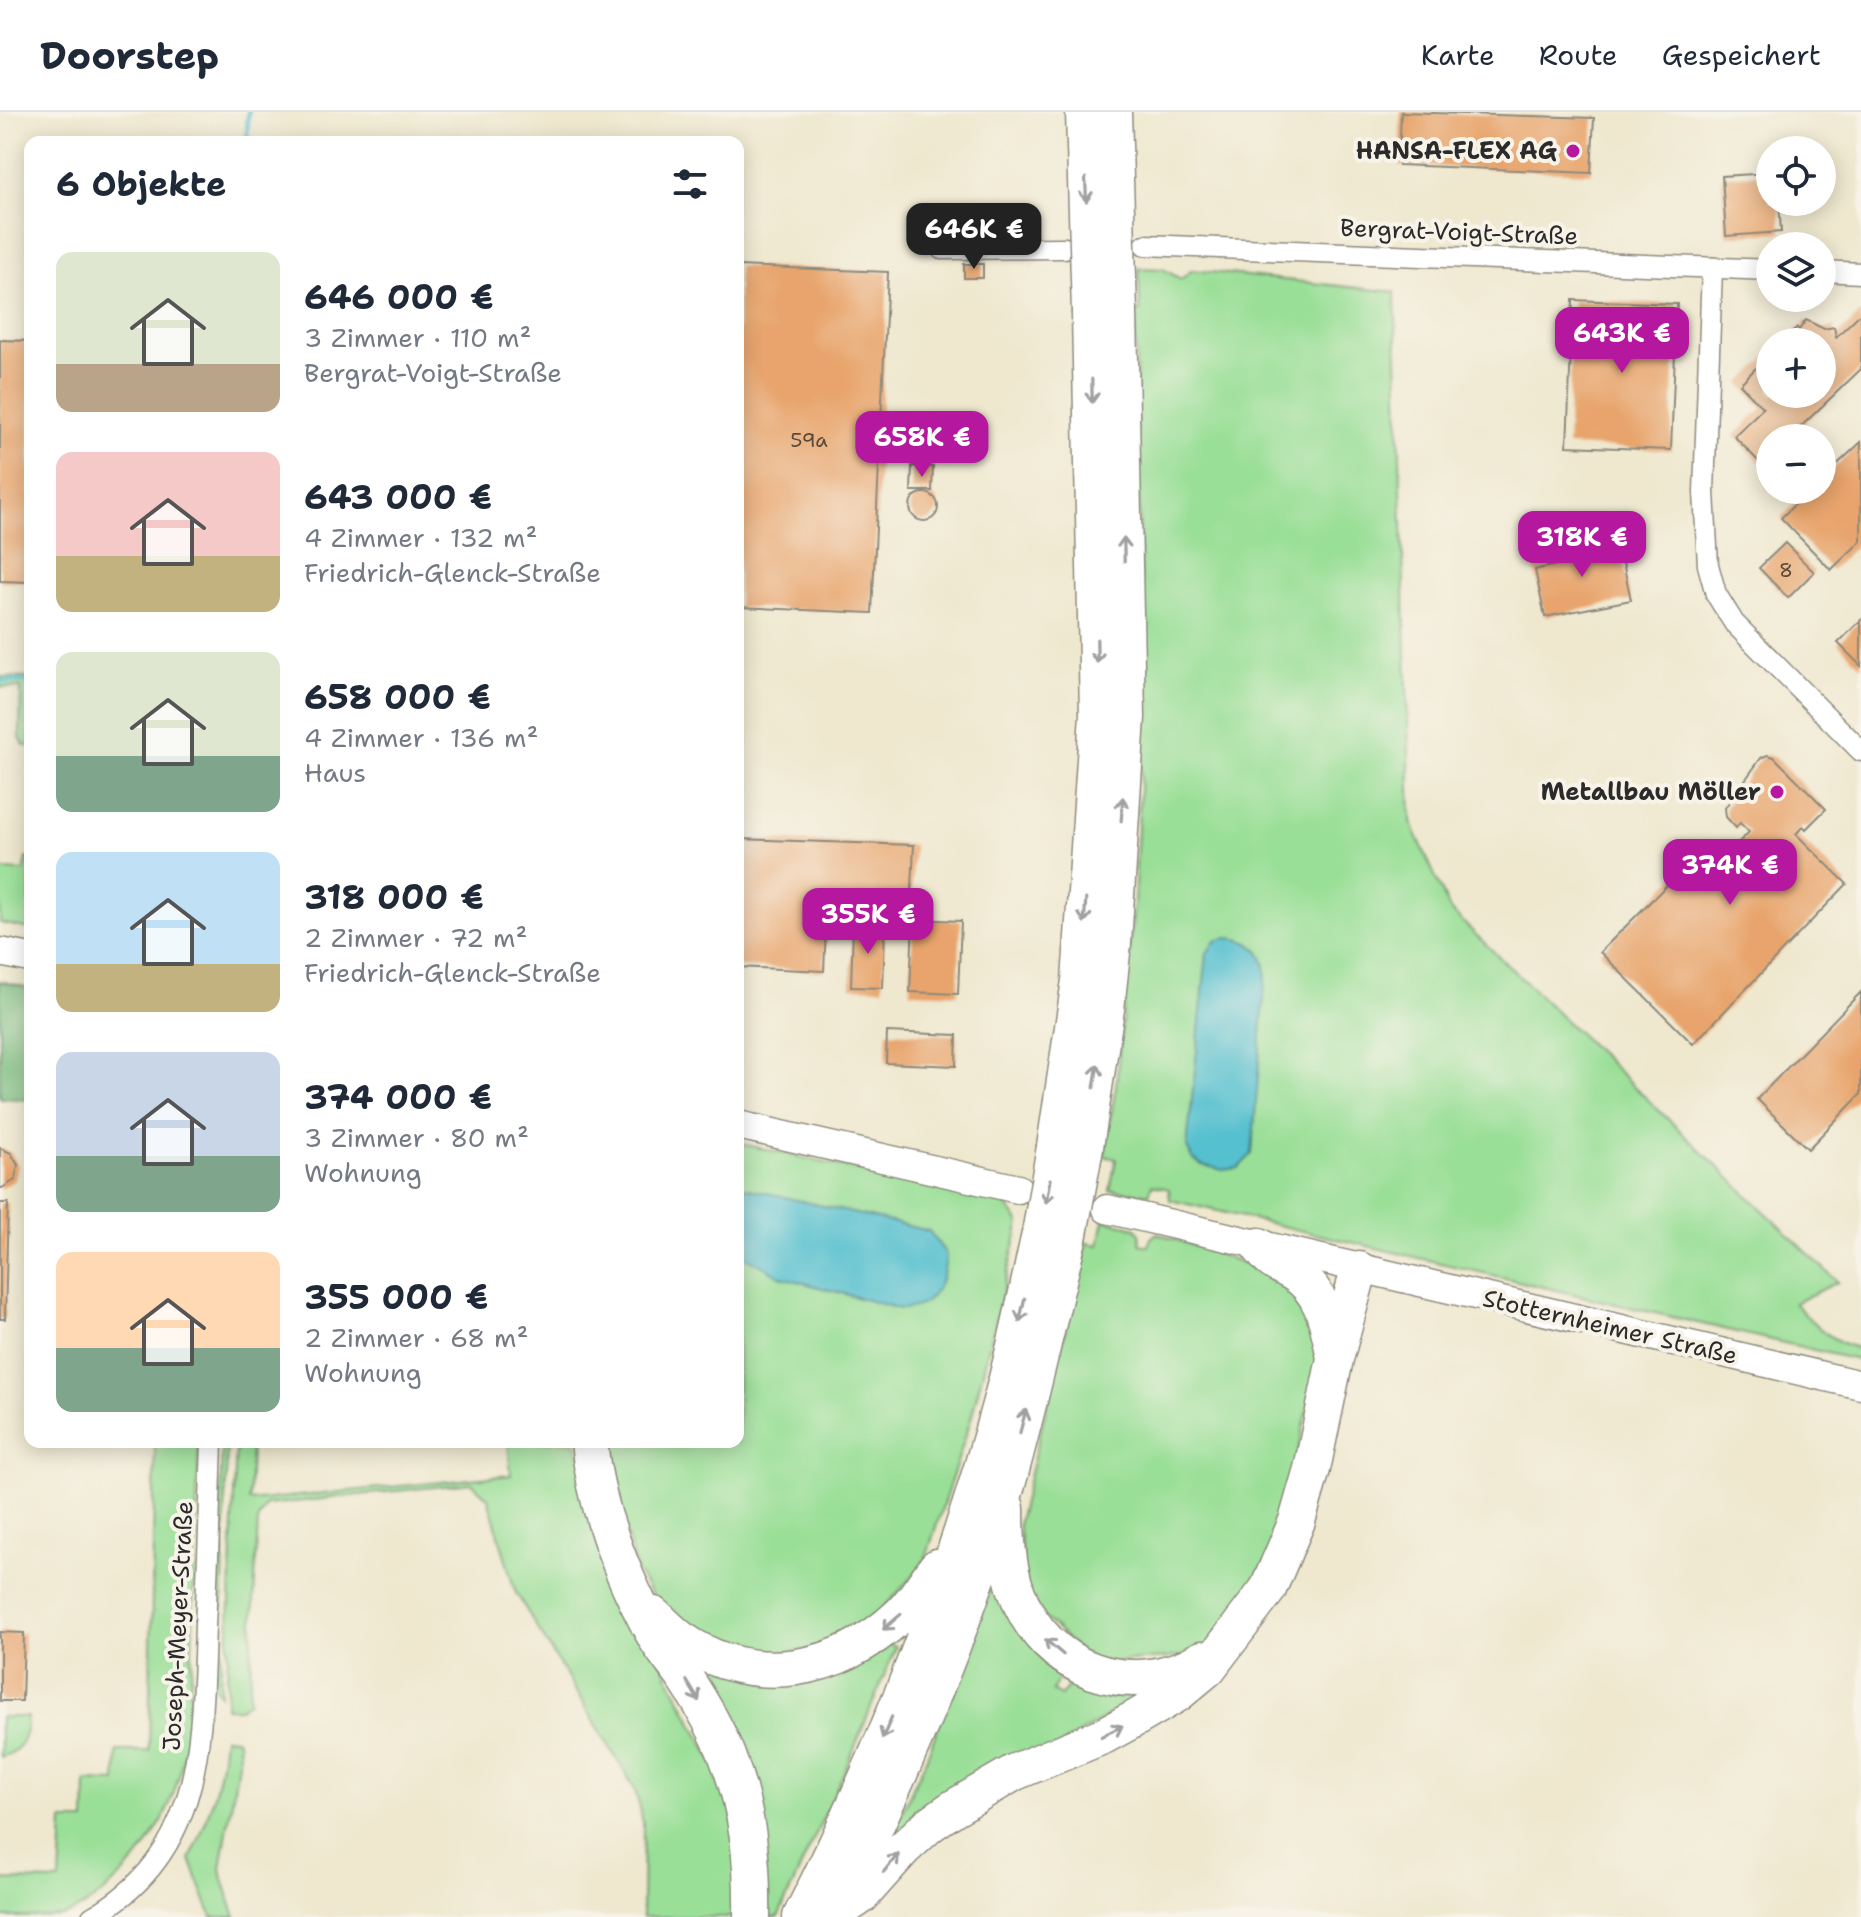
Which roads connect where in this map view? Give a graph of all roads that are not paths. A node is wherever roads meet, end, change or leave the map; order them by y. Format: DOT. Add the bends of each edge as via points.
graph roads {
  1 [pos="1084,112"];
  2 [pos="1113,112"];
  3 [pos="1145,245"];
  4 [pos="1065,248"];
  5 [pos="942,249"];
  6 [pos="1712,268"];
  7 [pos="1756,270"];
  8 [pos="1836,272"];
  9 [pos="1861,273"];
  10 [pos="1105,313"];
  11 [pos="1861,751"];
  12 [pos="0,952"];
  13 [pos="24,957"];
  14 [pos="744,1126"];
  15 [pos="1018,1189"];
  16 [pos="1107,1209"];
  17 [pos="1054,1237"];
  18 [pos="1259,1246"];
  19 [pos="1359,1270"];
  20 [pos="1335,1359"];
  21 [pos="1861,1385"];
  22 [pos="212,1448"];
  23 [pos="589,1448"];
  24 [pos="1005,1489"];
  25 [pos="958,1540"];
  26 [pos="638,1601"];
  27 [pos="1227,1643"];
  28 [pos="822,1916"];
  29 [pos="92,1917"];
  30 [pos="752,1917"];
  1 -- 10 [label="highway, one-way, bridge"];
  2 -- 10 [label="highway, bridge"];
  3 -- 6 [label="street, Bergrat-Voigt-Straße"];
  4 -- 5 [label="street"];
  6 -- 7 [label="street, Bergrat-Voigt-Straße"];
  6 -- 11 [label="street" via="1704,492 1707,560 1716,594 1734,623"];
  8 -- 9 [label="street"];
  10 -- 17 [label="highway, bridge" via="1127,717 1106,1009"];
  12 -- 13 [label="main road"];
  14 -- 15 [label="main road"];
  16 -- 18 [label="main road, Stotternheimer Straße"];
  24 -- 17 [label="highway, one-way"];
  17 -- 25 [label="highway, one-way"];
  18 -- 19 [label="main road, Stotternheimer Straße"];
  18 -- 20 [label="highway" via="1273,1264 1307,1282 1327,1317"];
  19 -- 20 [label="highway"];
  19 -- 21 [label="main road, Stotternheimer Straße"];
  20 -- 27 [label="highway" via="1297,1521 1268,1589"];
  22 -- 29 [label="street, Joseph-Meyer-Straße" via="202,1719 195,1776 180,1823 154,1866 113,1905"];
  23 -- 26 [label="highway" via="603,1516"];
  27 -- 24 [label="highway, one-way" via="1172,1674 1144,1679 1115,1677 1074,1663 1045,1640 1016,1591 1006,1539"];
  24 -- 28 [label="highway" via="911,1746"];
  25 -- 26 [label="highway, one-way" via="903,1612 879,1634 856,1649 803,1667 777,1669 728,1661 682,1639"];
  25 -- 28 [label="highway, one-way" via="890,1721 822,1877"];
  26 -- 30 [label="highway, one-way" via="727,1756 749,1833"];
  28 -- 27 [label="highway, one-way" via="861,1896 903,1849 952,1809 1015,1772 1105,1735 1177,1694"];
}
